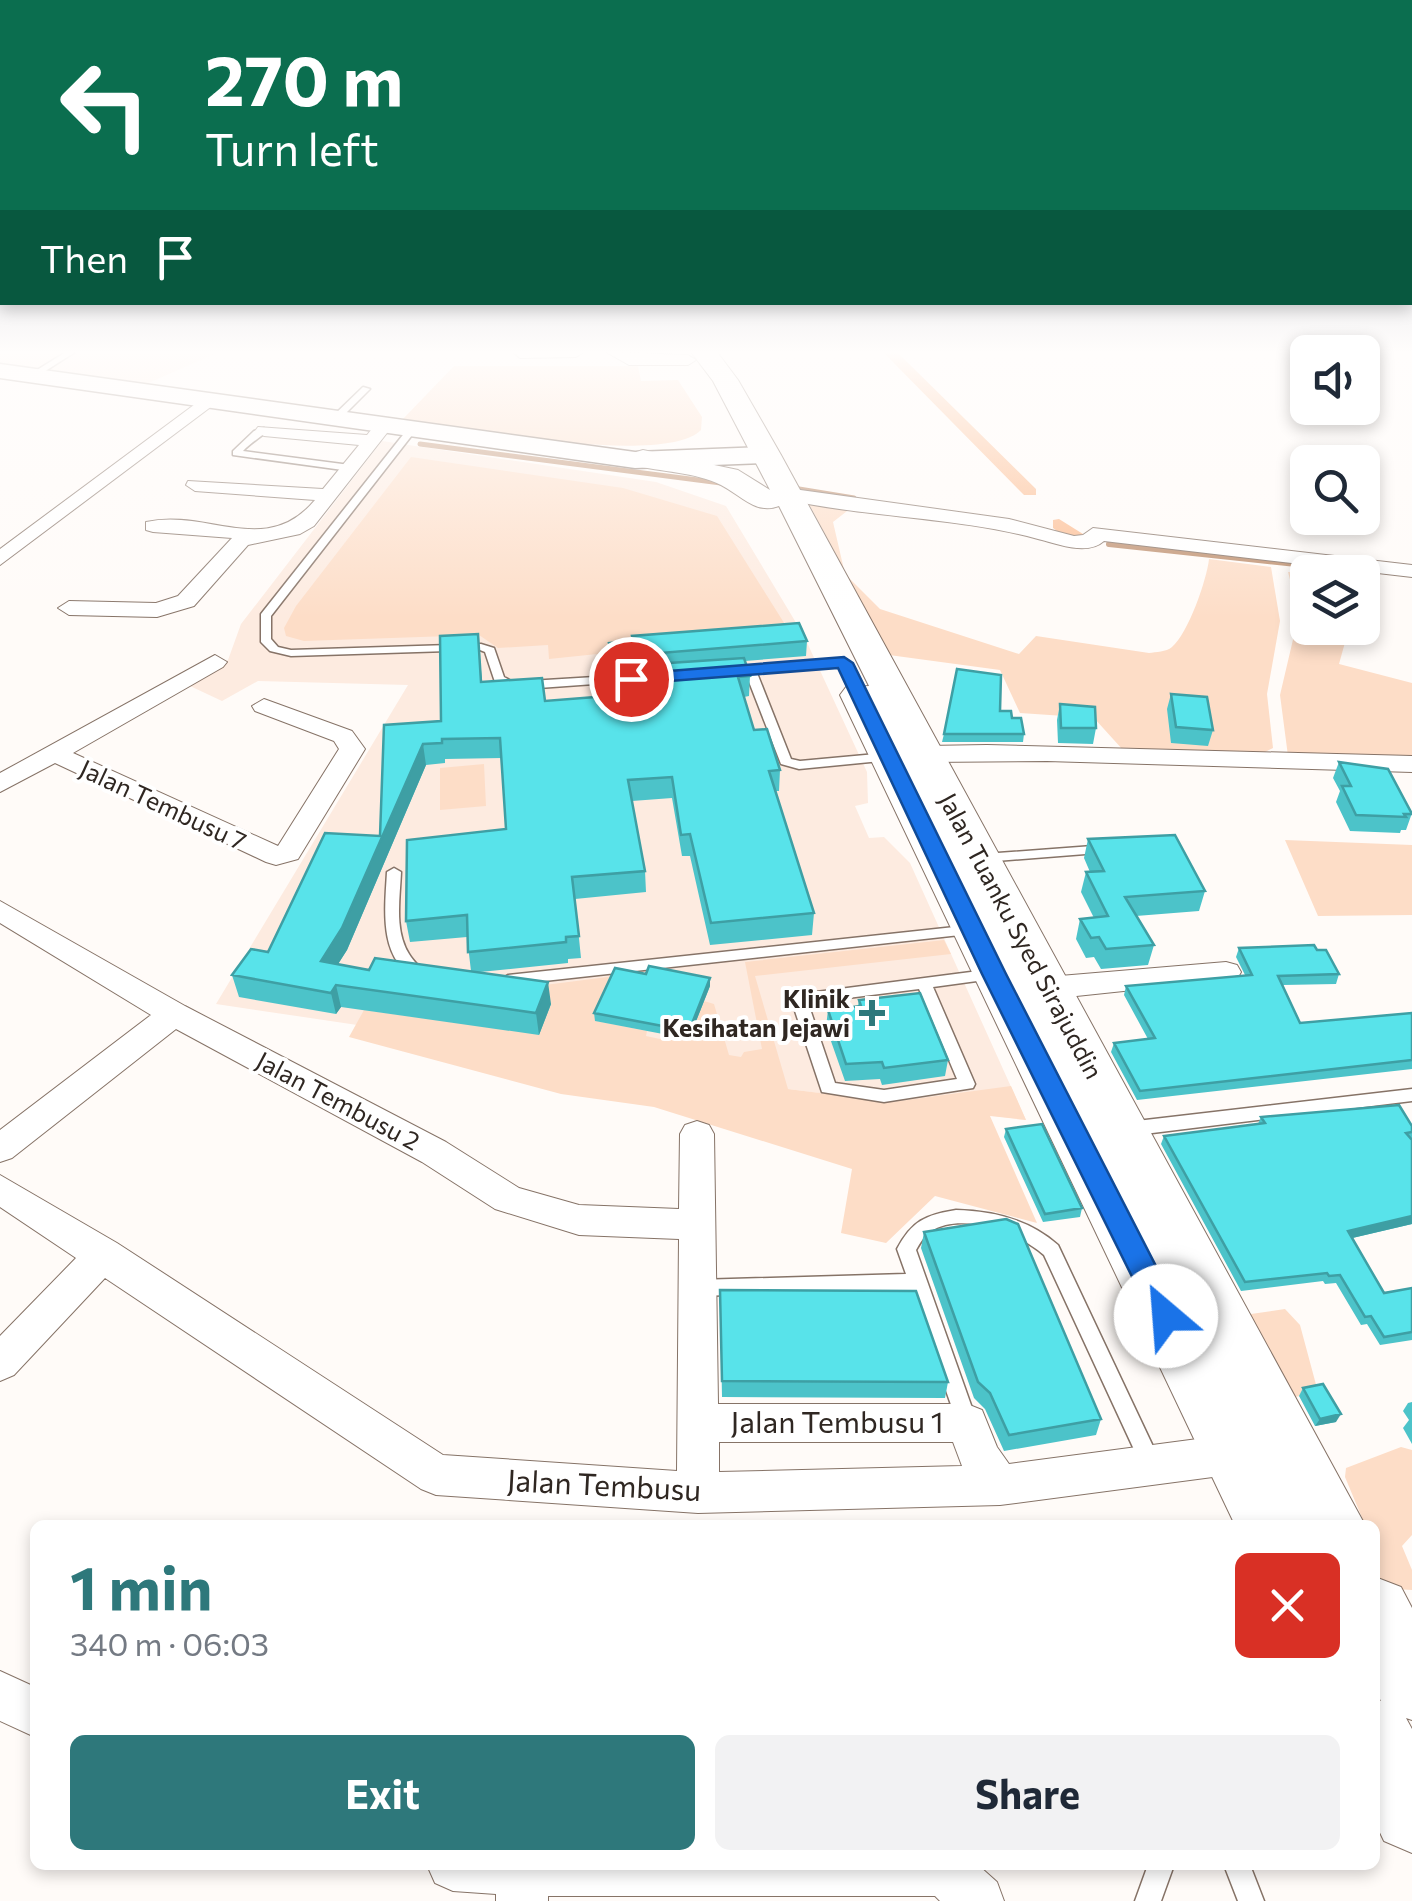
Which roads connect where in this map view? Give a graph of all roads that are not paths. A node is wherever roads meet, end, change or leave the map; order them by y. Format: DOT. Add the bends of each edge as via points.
graph roads {
  1 [pos="140,441"];
  2 [pos="147,441"];
  3 [pos="252,441"];
  4 [pos="372,441"];
  5 [pos="403,441"];
  6 [pos="513,441"];
  7 [pos="703,441"];
  8 [pos="742,441"];
  9 [pos="750,441"];
  10 [pos="633,456"];
  11 [pos="350,468"];
  12 [pos="761,468"];
  13 [pos="195,485"];
  14 [pos="329,495"];
  15 [pos="153,526"];
  16 [pos="248,536"];
  17 [pos="0,538"];
  18 [pos="0,558"];
  19 [pos="1412,571"];
  20 [pos="69,608"];
  21 [pos="215,662"];
  22 [pos="844,663"];
  23 [pos="750,670"];
  24 [pos="705,674"];
  25 [pos="670,676"];
  26 [pos="264,706"];
  27 [pos="55,754"];
  28 [pos="908,756"];
  29 [pos="1412,764"];
  30 [pos="0,784"];
  31 [pos="1126,848"];
  32 [pos="980,859"];
  33 [pos="394,872"];
  34 [pos="0,910"];
  35 [pos="973,930"];
  36 [pos="1226,972"];
  37 [pos="994,974"];
  38 [pos="434,978"];
  39 [pos="496,981"];
  40 [pos="924,983"];
  41 [pos="1048,988"];
  42 [pos="174,1014"];
  43 [pos="1408,1099"];
  44 [pos="1122,1130"];
  45 [pos="697,1134"];
  46 [pos="0,1149"];
  47 [pos="0,1188"];
  48 [pos="698,1225"];
  49 [pos="104,1254"];
  50 [pos="918,1282"];
  51 [pos="698,1288"];
  52 [pos="0,1363"];
  53 [pos="696,1423"];
  54 [pos="967,1423"];
  55 [pos="1263,1451"];
  56 [pos="1153,1467"];
  57 [pos="1000,1485"];
  58 [pos="698,1493"];
  59 [pos="1270,1520"];
  60 [pos="1325,1520"];
  61 [pos="1412,1612"];
  62 [pos="1380,1614"];
  63 [pos="1380,1623"];
  64 [pos="1412,1683"];
  65 [pos="0,1695"];
  66 [pos="30,1710"];
  67 [pos="1380,1747"];
  68 [pos="1412,1812"];
  69 [pos="470,1870"];
  70 [pos="1158,1870"];
  71 [pos="1240,1870"];
  72 [pos="523,1886"];
  73 [pos="978,1901"];
  74 [pos="1148,1901"];
  75 [pos="1251,1901"];
  1 -- 17 [label="street"];
  2 -- 18 [label="street"];
  3 -- 11 [label="lane" via="236,453"];
  4 -- 11 [label="street"];
  5 -- 25 [label="lane" via="266,616 264,640 274,649 481,647 490,650 499,679 511,686"];
  6 -- 10 [label="main road"];
  7 -- 10 [label="highway"];
  8 -- 12 [label="highway, Jalan Tuanku Syed Sirajuddin"];
  9 -- 12 [label="highway, Jalan Tuanku Syed Sirajuddin"];
  10 -- 12 [label="main road"];
  10 -- 12 [label="highway" via="727,476 756,490"];
  11 -- 14 [label="street"];
  12 -- 19 [label="street" via="1074,542 1094,540 1093,534"];
  12 -- 22 [label="highway, Jalan Tuanku Syed Sirajuddin"];
  12 -- 28 [label="highway, Jalan Tuanku Syed Sirajuddin"];
  13 -- 14 [label="street"];
  14 -- 16 [label="street" via="300,528"];
  15 -- 16 [label="street"];
  16 -- 20 [label="street" via="186,601 157,610"];
  21 -- 27 [label="street"];
  22 -- 23 [label="lane"];
  22 -- 28 [label="highway, Jalan Tuanku Syed Sirajuddin"];
  23 -- 24 [label="lane"];
  23 -- 28 [label="lane" via="786,761 798,766"];
  26 -- 27 [label="street, Jalan Tembusu 7" via="343,736 352,749 288,853 276,856"];
  27 -- 30 [label="street"];
  28 -- 29 [label="street" via="1015,751"];
  28 -- 32 [label="highway, Jalan Tuanku Syed Sirajuddin"];
  28 -- 35 [label="highway, Jalan Tuanku Syed Sirajuddin"];
  31 -- 32 [label="lane"];
  32 -- 41 [label="highway, Jalan Tuanku Syed Sirajuddin"];
  33 -- 38 [label="lane" via="392,944 401,960"];
  34 -- 42 [label="street, Jalan Tembusu 2"];
  35 -- 37 [label="highway, Jalan Tuanku Syed Sirajuddin"];
  35 -- 39 [label="lane"];
  36 -- 41 [label="street"];
  37 -- 40 [label="lane"];
  37 -- 55 [label="highway, Jalan Tuanku Syed Sirajuddin"];
  40 -- 40 [label="lane" via="799,999 828,1088 884,1096 967,1084"];
  41 -- 44 [label="highway, Jalan Tuanku Syed Sirajuddin"];
  42 -- 46 [label="street"];
  42 -- 48 [label="street, Jalan Tembusu 2" via="434,1152 508,1199 579,1220"];
  43 -- 44 [label="lane"];
  44 -- 55 [label="highway, Jalan Tuanku Syed Sirajuddin"];
  45 -- 48 [label="street"];
  47 -- 49 [label="street, Jalan Tembusu"];
  48 -- 51 [label="street"];
  49 -- 52 [label="street"];
  49 -- 58 [label="street, Jalan Tembusu" via="436,1475"];
  50 -- 51 [label="lane"];
  50 -- 54 [label="lane"];
  50 -- 56 [label="lane" via="906,1248 932,1222 989,1218 1042,1239"];
  51 -- 53 [label="street"];
  53 -- 54 [label="street, Jalan Tembusu 1"];
  53 -- 58 [label="street"];
  54 -- 57 [label="street, Jalan Tembusu 1" via="980,1459"];
  55 -- 56 [label="street, Jalan Tembusu"];
  55 -- 59 [label="highway, Jalan Tuanku Syed Sirajuddin"];
  55 -- 60 [label="highway, Jalan Tuanku Syed Sirajuddin"];
  56 -- 57 [label="street, Jalan Tembusu"];
  57 -- 58 [label="street, Jalan Tembusu"];
  61 -- 62 [label="street"];
  63 -- 64 [label="highway"];
  65 -- 66 [label="street"];
  67 -- 68 [label="highway"];
  69 -- 72 [label="street"];
  70 -- 74 [label="lane"];
  71 -- 75 [label="lane"];
  72 -- 73 [label="street" via="946,1870"];
}
